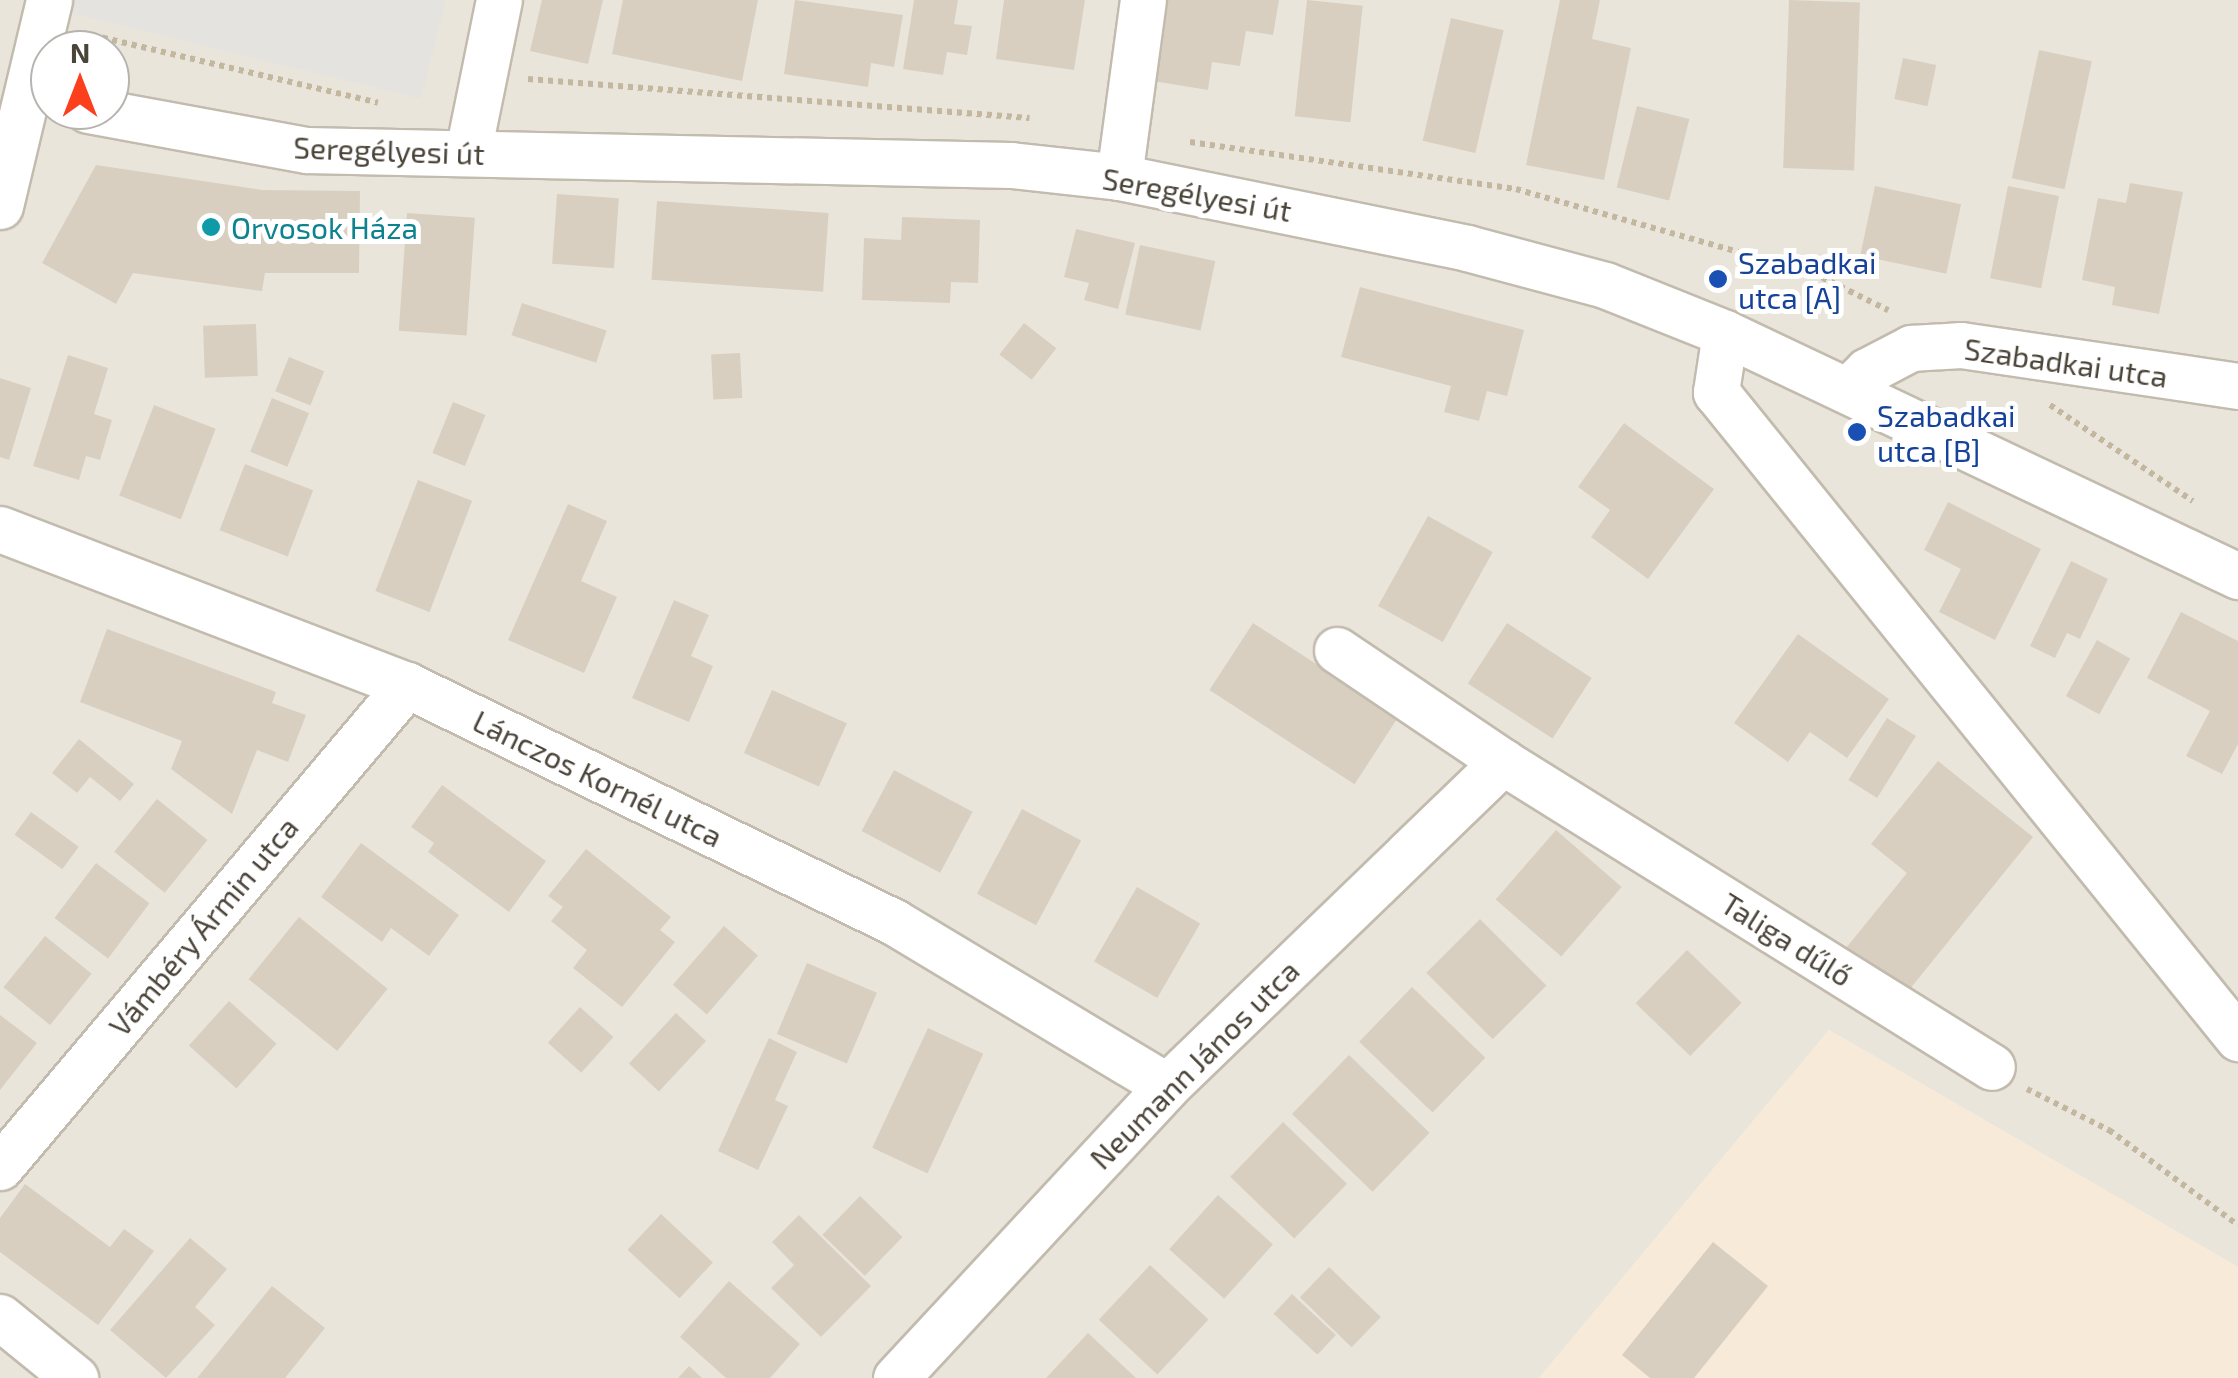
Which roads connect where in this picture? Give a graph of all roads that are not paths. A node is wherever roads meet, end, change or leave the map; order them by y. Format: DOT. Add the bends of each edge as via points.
graph roads {
  1 [pos="499,0"];
  2 [pos="1143,0"];
  3 [pos="46,12"];
  4 [pos="26,96"];
  5 [pos="130,118"];
  6 [pos="468,152"];
  7 [pos="1119,178"];
  8 [pos="0,206"];
  9 [pos="1726,334"];
  10 [pos="2238,386"];
  11 [pos="1848,390"];
  12 [pos="0,529"];
  13 [pos="2238,576"];
  14 [pos="1337,650"];
  15 [pos="407,685"];
  16 [pos="1503,762"];
  17 [pos="2238,1038"];
  18 [pos="1992,1068"];
  19 [pos="1167,1086"];
  20 [pos="0,1167"];
  21 [pos="0,1317"];
  22 [pos="75,1378"];
  23 [pos="896,1378"];
  1 -- 6 [label="street"];
  2 -- 7 [label="street"];
  3 -- 4 [label="street"];
  4 -- 8 [label="street"];
  5 -- 6 [label="street, Seregélyesi út" via="306,150"];
  6 -- 7 [label="street, Seregélyesi út" via="1011,166"];
  7 -- 9 [label="street, Seregélyesi út" via="1467,248 1605,286"];
  9 -- 11 [label="street, Seregélyesi út"];
  9 -- 17 [label="street" via="1716,392"];
  10 -- 11 [label="street, Szabadkai utca" via="1960,346 1910,348 1867,371"];
  11 -- 13 [label="street, Seregélyesi út"];
  12 -- 15 [label="street, Lánczos Kornél utca"];
  14 -- 16 [label="street, Taliga dűlő"];
  15 -- 19 [label="street, Lánczos Kornél utca" via="894,922"];
  15 -- 20 [label="street, Vámbéry Ármin utca"];
  16 -- 18 [label="street, Taliga dűlő"];
  16 -- 19 [label="street, Neumann János utca"];
  19 -- 23 [label="street, Neumann János utca"];
  21 -- 22 [label="street"];
}
